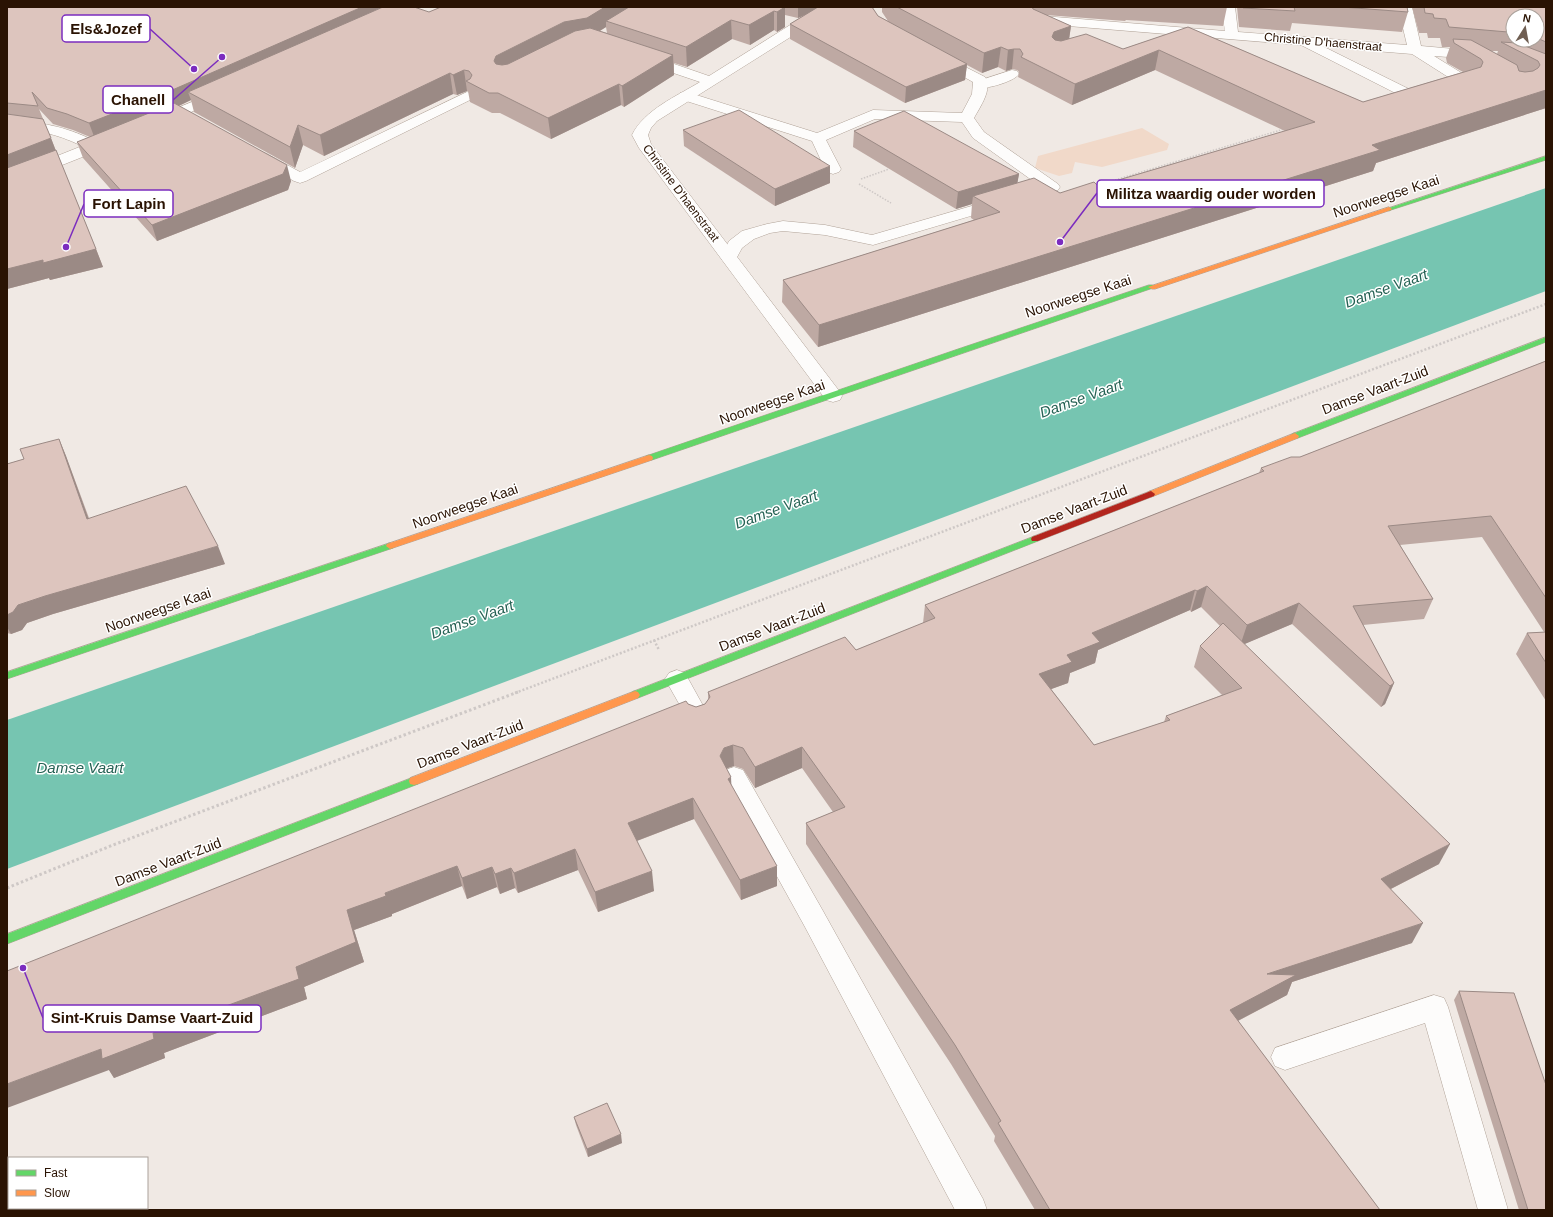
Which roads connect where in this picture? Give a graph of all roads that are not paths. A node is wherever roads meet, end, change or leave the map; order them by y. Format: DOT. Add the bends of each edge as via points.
graph roads {
  1 [pos="855,7"];
  2 [pos="1228,7"];
  3 [pos="1405,7"];
  4 [pos="1051,14"];
  5 [pos="1205,33"];
  6 [pos="1057,34"];
  7 [pos="1233,41"];
  8 [pos="1304,41"];
  9 [pos="1176,44"];
  10 [pos="924,50"];
  11 [pos="1415,50"];
  12 [pos="630,54"];
  13 [pos="1487,60"];
  14 [pos="1012,74"];
  15 [pos="711,81"];
  16 [pos="980,85"];
  17 [pos="235,88"];
  18 [pos="467,96"];
  19 [pos="685,96"];
  20 [pos="1416,98"];
  21 [pos="1394,104"];
  22 [pos="180,112"];
  23 [pos="967,118"];
  24 [pos="193,119"];
  25 [pos="7,124"];
  26 [pos="145,126"];
  27 [pos="123,135"];
  28 [pos="818,138"];
  29 [pos="95,147"];
  30 [pos="247,149"];
  31 [pos="1546,158"];
  32 [pos="833,169"];
  33 [pos="7,182"];
  34 [pos="728,257"];
  35 [pos="1546,339"];
  36 [pos="833,396"];
  37 [pos="7,676"];
  38 [pos="677,679"];
  39 [pos="698,717"];
  40 [pos="734,777"];
  41 [pos="7,939"];
  42 [pos="1285,1057"];
  43 [pos="972,1210"];
  44 [pos="1493,1210"];
  1 -- 15 [label="street, Christine D'haenstraat" via="823,13 792,23"];
  2 -- 7 [label="street"];
  3 -- 11 [label="street"];
  4 -- 5 [label="street, Christine D'haenstraat"];
  4 -- 6 [label="street, Christine D'haenstraat" via="1020,18"];
  5 -- 7 [label="street, Christine D'haenstraat"];
  5 -- 9 [label="street"];
  7 -- 8 [label="street, Christine D'haenstraat"];
  8 -- 11 [label="street, Christine D'haenstraat"];
  8 -- 20 [label="street"];
  10 -- 16 [label="street" via="980,80"];
  11 -- 13 [label="street, Christine D'haenstraat" via="1467,54"];
  11 -- 20 [label="street, Christine D'haenstraat" via="1468,83"];
  12 -- 15 [label="street"];
  14 -- 16 [label="street"];
  15 -- 19 [label="street, Christine D'haenstraat"];
  16 -- 23 [label="street" via="979,94"];
  17 -- 22 [label="street"];
  18 -- 30 [label="street" via="300,178"];
  19 -- 28 [label="street"];
  19 -- 34 [label="street, Christine D'haenstraat" via="652,118 640,135 644,145"];
  20 -- 21 [label="street, Christine D'haenstraat"];
  22 -- 24 [label="street"];
  22 -- 26 [label="street"];
  23 -- 28 [label="street" via="873,114"];
  23 -- 34 [label="street" via="978,135 1052,187 873,240 825,230 783,226 767,229 748,235 736,245"];
  25 -- 29 [label="street" via="49,128 69,134"];
  27 -- 29 [label="street"];
  28 -- 32 [label="street"];
  29 -- 33 [label="street"];
  31 -- 36 [label="main road, Noorweegse Kaai" via="1022,329"];
  34 -- 36 [label="street, Christine D'haenstraat"];
  35 -- 38 [label="main road, Damse Vaart-Zuid"];
  36 -- 37 [label="main road, Noorweegse Kaai"];
  38 -- 39 [label="street"];
  38 -- 41 [label="main road, Damse Vaart-Zuid"];
  40 -- 43 [label="street"];
  42 -- 44 [label="street" via="1434,1007"];
}
